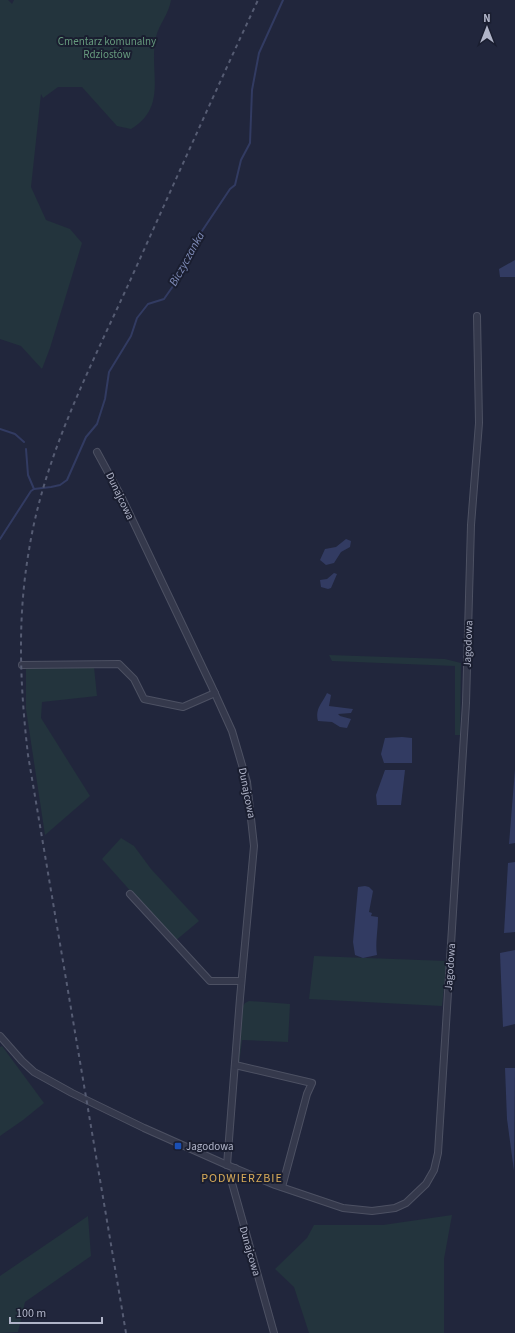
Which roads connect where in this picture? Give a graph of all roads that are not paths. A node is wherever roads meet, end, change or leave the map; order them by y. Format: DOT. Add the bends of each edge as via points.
graph roads {
  1 [pos="477,316"];
  2 [pos="96,452"];
  3 [pos="22,664"];
  4 [pos="215,693"];
  5 [pos="130,894"];
  6 [pos="241,981"];
  7 [pos="0,1036"];
  8 [pos="235,1065"];
  9 [pos="227,1165"];
  10 [pos="235,1168"];
  11 [pos="282,1187"];
  12 [pos="274,1333"];
  1 -- 11 [label="street, Jagodowa" via="478,423 471,525 466,703 440,1134 434,1170 426,1184 406,1203 384,1210 358,1211 343,1208"];
  2 -- 4 [label="street, Dunajcowa" via="122,498"];
  3 -- 4 [label="street" via="119,664 134,679 144,699 183,707"];
  4 -- 6 [label="street, Dunajcowa" via="232,731 247,782 252,815 254,846"];
  5 -- 6 [label="street" via="210,981"];
  6 -- 8 [label="street, Dunajcowa"];
  7 -- 9 [label="street, Jagodowa" via="22,1061 51,1082"];
  8 -- 9 [label="street, Dunajcowa"];
  8 -- 11 [label="street" via="312,1083"];
  9 -- 10 [label="street, Jagodowa"];
  10 -- 11 [label="street, Jagodowa"];
  10 -- 12 [label="street, Dunajcowa" via="232,1183"];
}
